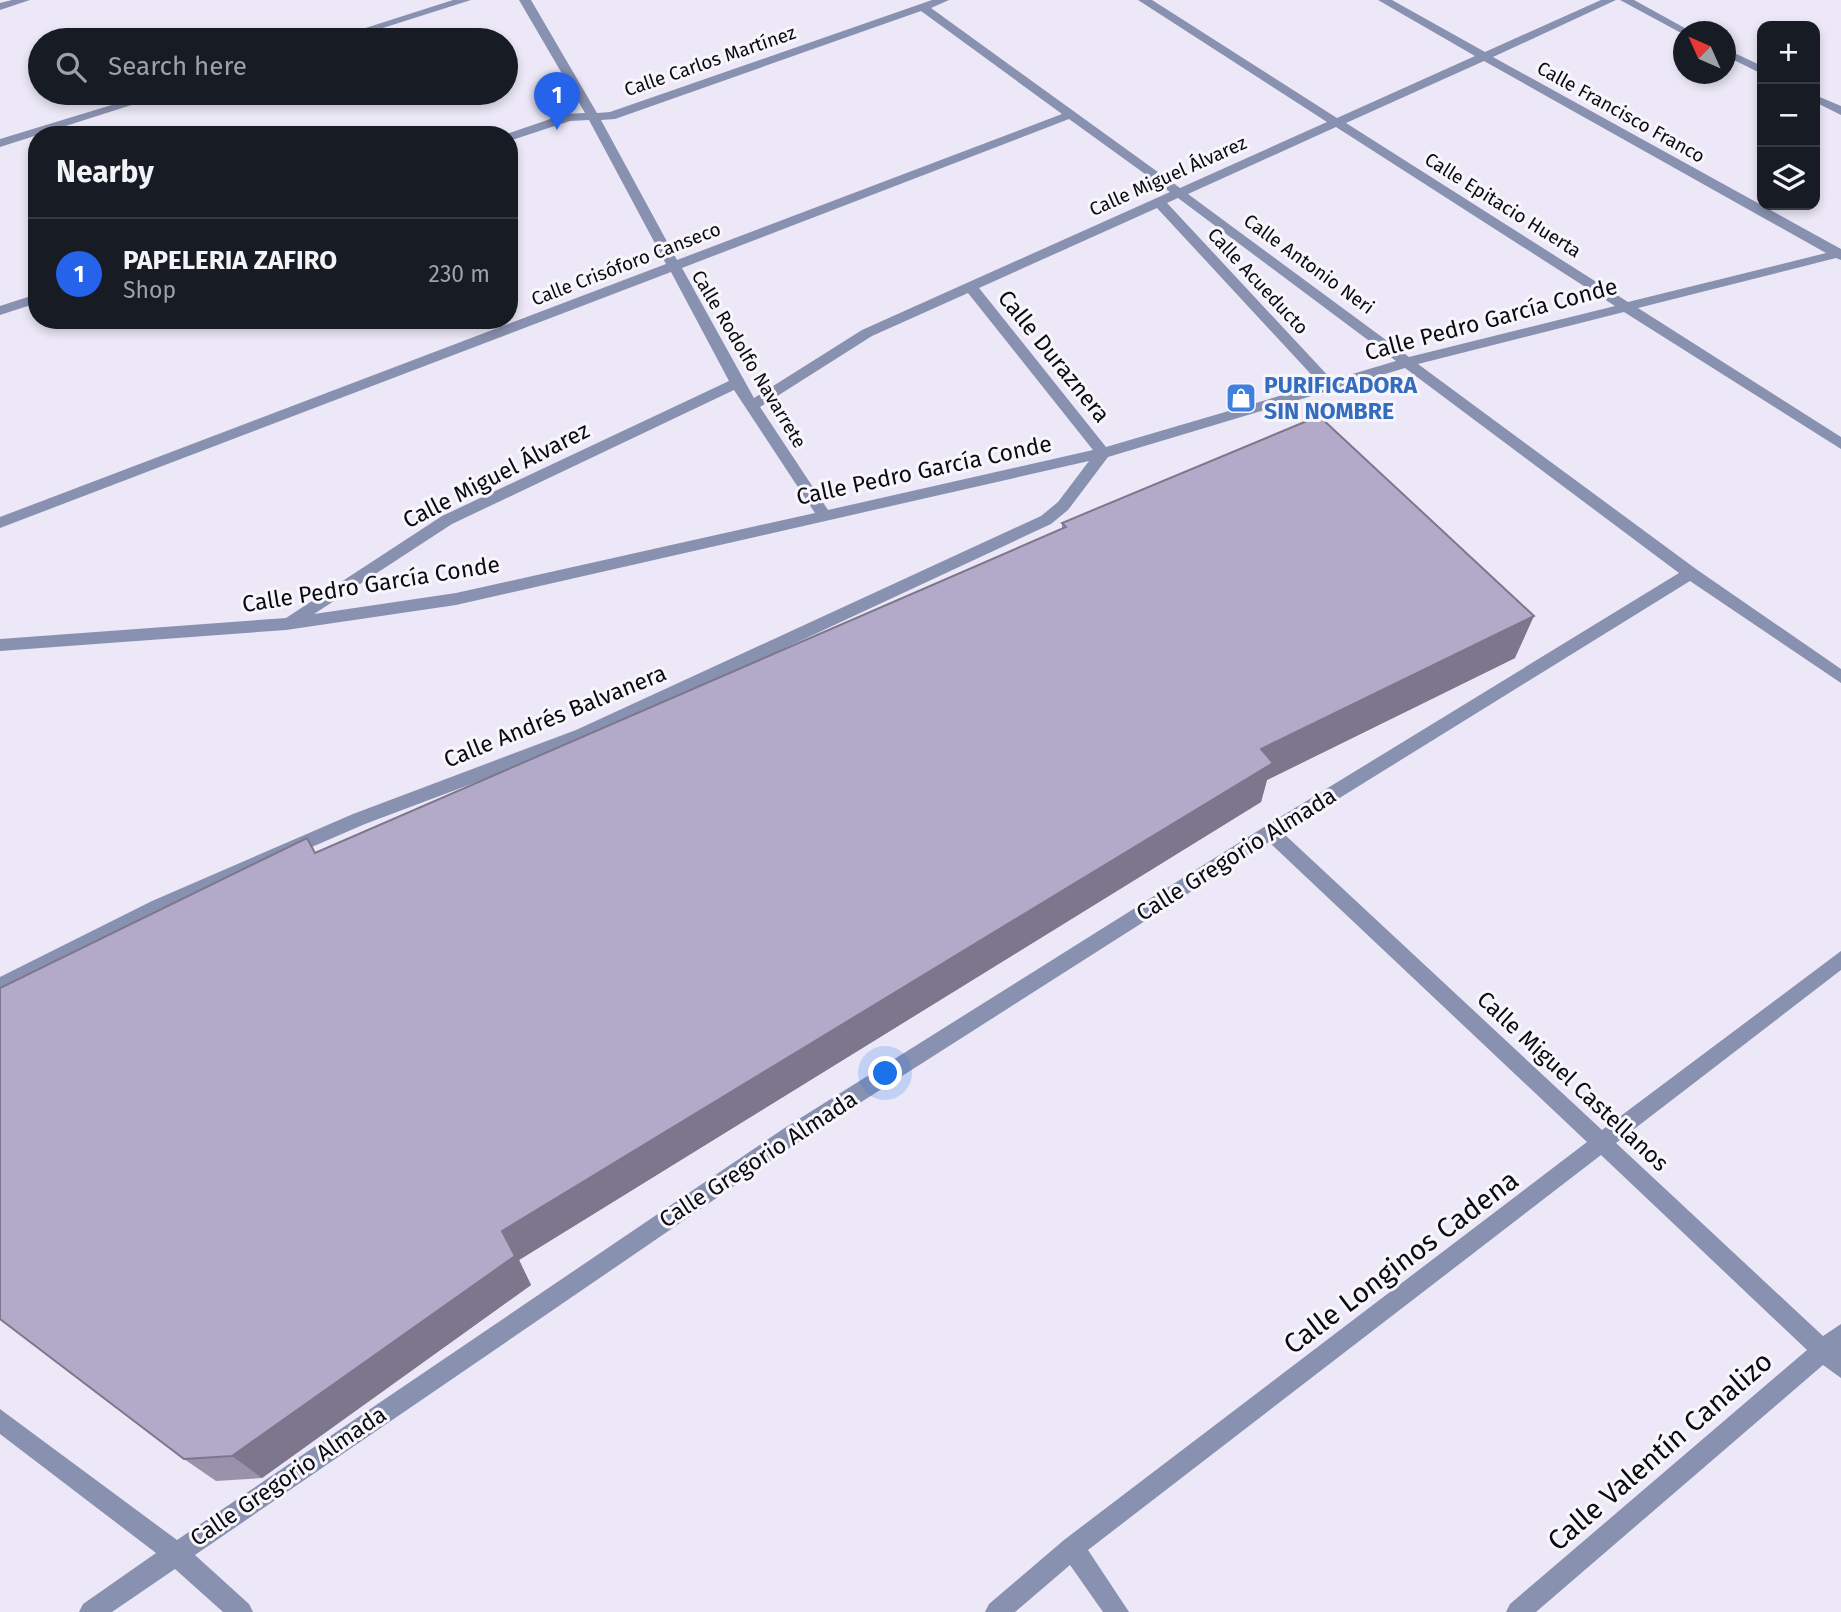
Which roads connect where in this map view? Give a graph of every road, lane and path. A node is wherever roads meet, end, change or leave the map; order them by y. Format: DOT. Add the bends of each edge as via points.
graph roads {
  1 [pos="24,0"];
  2 [pos="465,0"];
  3 [pos="525,0"];
  4 [pos="943,0"];
  5 [pos="1144,0"];
  6 [pos="1384,0"];
  7 [pos="1610,0"];
  8 [pos="1626,0"];
  9 [pos="0,7"];
  10 [pos="922,7"];
  11 [pos="1673,25"];
  12 [pos="373,28"];
  13 [pos="1482,57"];
  14 [pos="1736,57"];
  15 [pos="1757,68"];
  16 [pos="1820,100"];
  17 [pos="124,105"];
  18 [pos="1841,111"];
  19 [pos="1070,115"];
  20 [pos="593,116"];
  21 [pos="1335,123"];
  22 [pos="55,126"];
  23 [pos="28,134"];
  24 [pos="518,134"];
  25 [pos="0,143"];
  26 [pos="1179,192"];
  27 [pos="1158,201"];
  28 [pos="1840,254"];
  29 [pos="672,267"];
  30 [pos="970,286"];
  31 [pos="28,301"];
  32 [pos="1627,306"];
  33 [pos="0,311"];
  34 [pos="518,326"];
  35 [pos="509,329"];
  36 [pos="1409,362"];
  37 [pos="737,383"];
  38 [pos="1330,386"];
  39 [pos="752,406"];
  40 [pos="1841,444"];
  41 [pos="1103,453"];
  42 [pos="824,515"];
  43 [pos="0,523"];
  44 [pos="1689,573"];
  45 [pos="286,624"];
  46 [pos="0,645"];
  47 [pos="1841,677"];
  48 [pos="1270,832"];
  49 [pos="1841,959"];
  50 [pos="0,986"];
  51 [pos="1604,1143"];
  52 [pos="1832,1342"];
  53 [pos="1841,1367"];
  54 [pos="0,1420"];
  55 [pos="1072,1548"];
  56 [pos="175,1553"];
  57 [pos="91,1612"];
  58 [pos="241,1612"];
  59 [pos="997,1612"];
  60 [pos="1117,1612"];
  61 [pos="1518,1612"];
  1 -- 9 [label="street"];
  2 -- 12 [label="street"];
  3 -- 20 [label="street, Calle Rodolfo Navarrete"];
  4 -- 10 [label="street, Calle Carlos Martínez"];
  5 -- 21 [label="street, Calle Epitacio Huerta"];
  6 -- 13 [label="street, Calle Francisco Franco"];
  7 -- 13 [label="street, Calle Miguel Álvarez"];
  8 -- 11 [label="street"];
  10 -- 19 [label="street, Calle Antonio Neri"];
  10 -- 20 [label="street, Calle Carlos Martínez" via="611,116"];
  13 -- 21 [label="street, Calle Miguel Álvarez"];
  13 -- 28 [label="street, Calle Francisco Franco"];
  14 -- 15 [label="street"];
  16 -- 18 [label="street"];
  17 -- 22 [label="street"];
  19 -- 26 [label="street, Calle Antonio Neri"];
  19 -- 29 [label="street, Calle Crisóforo Canseco"];
  20 -- 24 [label="street, Calle Carlos Martínez" via="569,117"];
  20 -- 29 [label="street, Calle Rodolfo Navarrete"];
  21 -- 26 [label="street, Calle Miguel Álvarez"];
  21 -- 32 [label="street, Calle Epitacio Huerta"];
  23 -- 25 [label="street"];
  26 -- 27 [label="street, Calle Miguel Álvarez"];
  26 -- 36 [label="street, Calle Antonio Neri"];
  27 -- 30 [label="street, Calle Miguel Álvarez"];
  27 -- 38 [label="street, Calle Acueducto"];
  28 -- 32 [label="street, Calle Pedro García Conde"];
  29 -- 34 [label="street, Calle Crisóforo Canseco"];
  29 -- 37 [label="street, Calle Rodolfo Navarrete"];
  30 -- 39 [label="street, Calle Miguel Álvarez" via="867,333"];
  30 -- 41 [label="street, Calle Duraznera"];
  31 -- 33 [label="street"];
  32 -- 36 [label="street, Calle Pedro García Conde"];
  32 -- 40 [label="street, Calle Epitacio Huerta"];
  35 -- 43 [label="street, Calle Crisóforo Canseco"];
  36 -- 38 [label="street, Calle Pedro García Conde"];
  36 -- 44 [label="street, Calle Antonio Neri"];
  37 -- 39 [label="street, Calle Rodolfo Navarrete"];
  37 -- 45 [label="street, Calle Miguel Álvarez" via="447,520"];
  38 -- 41 [label="street, Calle Pedro García Conde"];
  39 -- 42 [label="street, Calle Rodolfo Navarrete"];
  41 -- 42 [label="street, Calle Pedro García Conde"];
  41 -- 50 [label="street, Calle Andrés Balvanera" via="1063,506 1046,520 582,735 359,819 158,906"];
  42 -- 45 [label="street, Calle Pedro García Conde" via="456,599"];
  44 -- 47 [label="street, Calle Antonio Neri"];
  44 -- 48 [label="street, Calle Gregorio Almada"];
  45 -- 46 [label="street, Calle Pedro García Conde"];
  48 -- 51 [label="street, Calle Miguel Castellanos"];
  48 -- 56 [label="street, Calle Gregorio Almada" via="790,1136"];
  49 -- 51 [label="street, Calle Longinos Cadena"];
  51 -- 52 [label="street, Calle Miguel Castellanos"];
  51 -- 55 [label="street, Calle Longinos Cadena"];
  52 -- 53 [label="street, Calle Miguel Castellanos"];
  52 -- 61 [label="street, Calle Valentín Canalizo"];
  54 -- 56 [label="street"];
  55 -- 59 [label="street, Calle Longinos Cadena"];
  55 -- 60 [label="street"];
  56 -- 57 [label="street, Calle Gregorio Almada"];
  56 -- 58 [label="street"];
}
